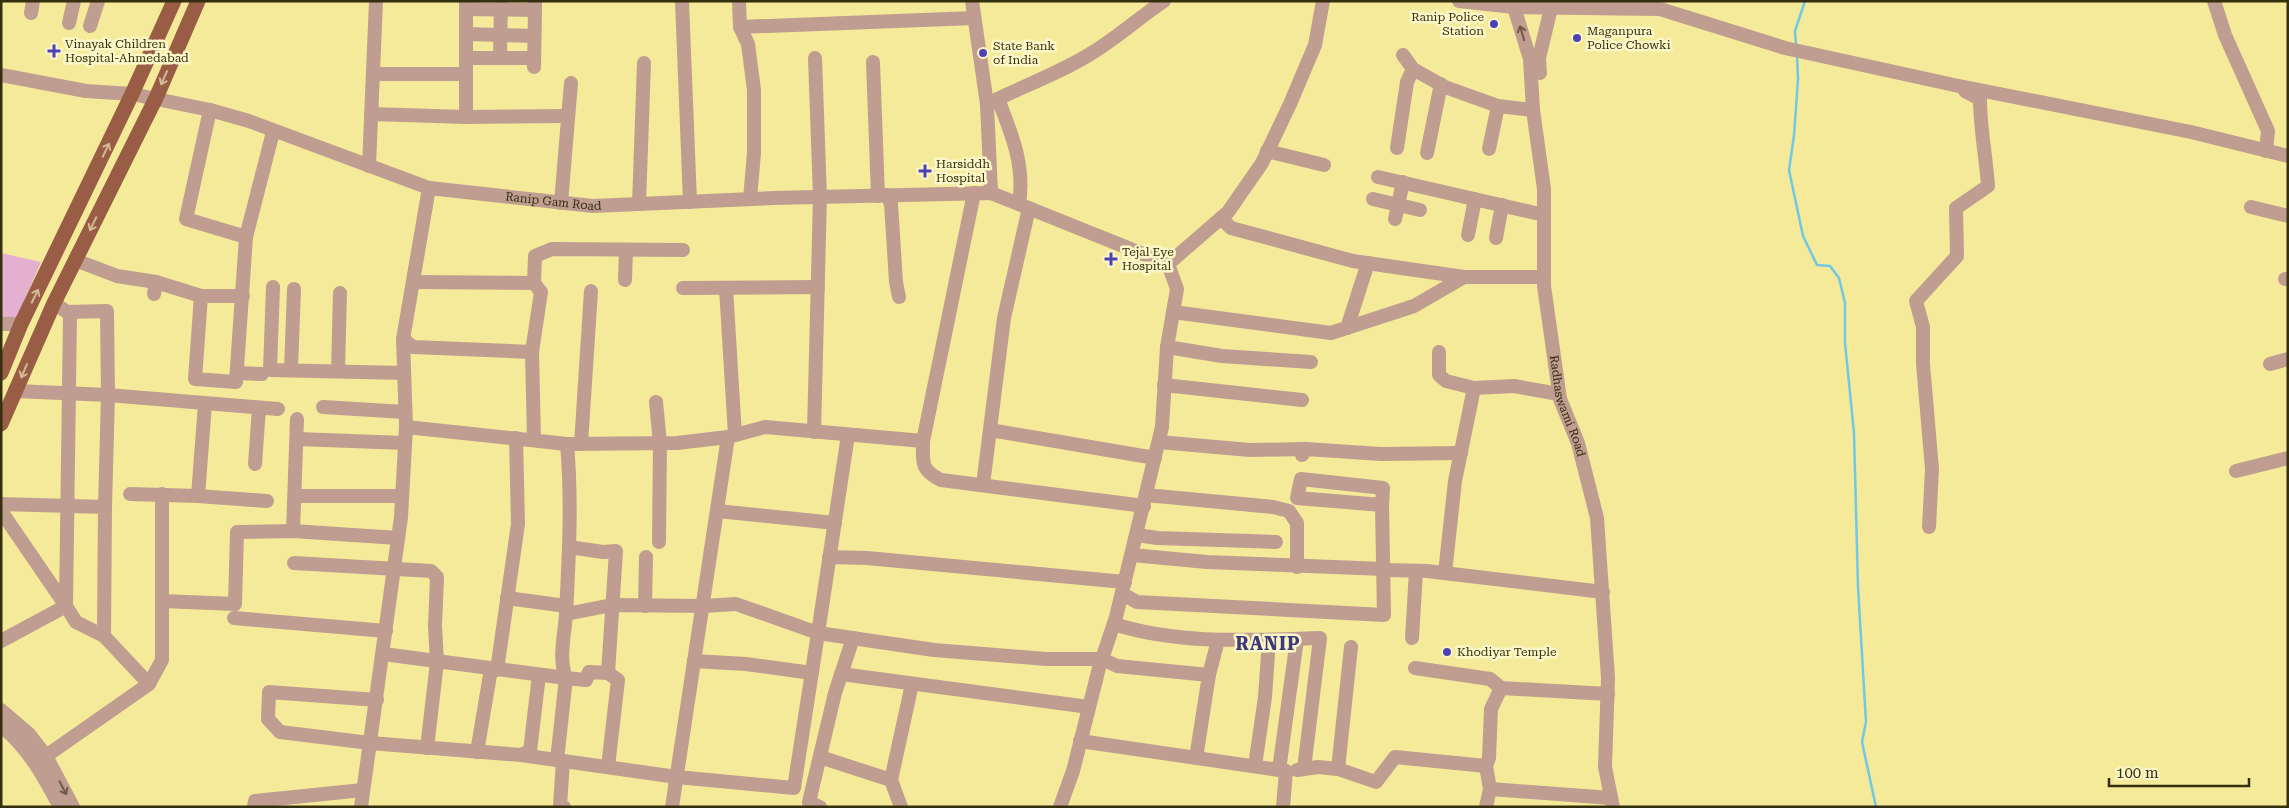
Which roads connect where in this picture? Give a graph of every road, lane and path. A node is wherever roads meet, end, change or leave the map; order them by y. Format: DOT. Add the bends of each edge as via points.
graph roads {
  1 [pos="74,1"];
  2 [pos="98,1"];
  3 [pos="174,1"];
  4 [pos="198,1"];
  5 [pos="376,1"];
  6 [pos="682,1"];
  7 [pos="739,1"];
  8 [pos="972,1"];
  9 [pos="1164,1"];
  10 [pos="1323,1"];
  11 [pos="1459,1"];
  12 [pos="2214,1"];
  13 [pos="466,5"];
  14 [pos="501,5"];
  15 [pos="535,6"];
  16 [pos="1514,7"];
  17 [pos="1551,8"];
  18 [pos="974,18"];
  19 [pos="69,22"];
  20 [pos="90,26"];
  21 [pos="740,27"];
  22 [pos="466,34"];
  23 [pos="500,34"];
  24 [pos="534,36"];
  25 [pos="1403,55"];
  26 [pos="466,58"];
  27 [pos="500,58"];
  28 [pos="815,58"];
  29 [pos="873,62"];
  30 [pos="644,63"];
  31 [pos="1413,69"];
  32 [pos="1,74"];
  33 [pos="373,74"];
  34 [pos="466,74"];
  35 [pos="571,82"];
  36 [pos="1440,84"];
  37 [pos="1954,86"];
  38 [pos="132,94"];
  39 [pos="156,98"];
  40 [pos="993,102"];
  41 [pos="1498,106"];
  42 [pos="210,110"];
  43 [pos="1533,110"];
  44 [pos="371,114"];
  45 [pos="568,116"];
  46 [pos="466,117"];
  47 [pos="273,132"];
  48 [pos="1397,148"];
  49 [pos="1489,149"];
  50 [pos="1267,151"];
  51 [pos="2266,151"];
  52 [pos="1427,153"];
  53 [pos="2288,156"];
  54 [pos="1324,165"];
  55 [pos="369,166"];
  56 [pos="1378,177"];
  57 [pos="1403,182"];
  58 [pos="429,188"];
  59 [pos="974,193"];
  60 [pos="990,193"];
  61 [pos="882,196"];
  62 [pos="820,197"];
  63 [pos="750,199"];
  64 [pos="1373,199"];
  65 [pos="1475,199"];
  66 [pos="690,202"];
  67 [pos="561,203"];
  68 [pos="639,204"];
  69 [pos="1398,205"];
  70 [pos="1502,205"];
  71 [pos="1024,206"];
  72 [pos="2251,207"];
  73 [pos="1420,210"];
  74 [pos="1544,215"];
  75 [pos="2288,216"];
  76 [pos="1221,218"];
  77 [pos="1395,219"];
  78 [pos="1468,235"];
  79 [pos="246,237"];
  80 [pos="1496,238"];
  81 [pos="626,250"];
  82 [pos="683,250"];
  83 [pos="75,260"];
  84 [pos="1368,263"];
  85 [pos="1168,264"];
  86 [pos="1464,277"];
  87 [pos="1544,277"];
  88 [pos="625,280"];
  89 [pos="414,282"];
  90 [pos="534,283"];
  91 [pos="273,286"];
  92 [pos="818,287"];
  93 [pos="683,288"];
  94 [pos="726,288"];
  95 [pos="294,290"];
  96 [pos="591,291"];
  97 [pos="340,293"];
  98 [pos="201,296"];
  99 [pos="243,296"];
  100 [pos="899,297"];
  101 [pos="54,303"];
  102 [pos="68,312"];
  103 [pos="1173,312"];
  104 [pos="1,324"];
  105 [pos="21,324"];
  106 [pos="1347,328"];
  107 [pos="403,339"];
  108 [pos="1167,348"];
  109 [pos="532,352"];
  110 [pos="1439,352"];
  111 [pos="2288,359"];
  112 [pos="1311,362"];
  113 [pos="2270,364"];
  114 [pos="290,370"];
  115 [pos="338,371"];
  116 [pos="1,373"];
  117 [pos="237,373"];
  118 [pos="404,373"];
  119 [pos="262,374"];
  120 [pos="1164,385"];
  121 [pos="1474,388"];
  122 [pos="15,391"];
  123 [pos="69,394"];
  124 [pos="1559,394"];
  125 [pos="108,395"];
  126 [pos="1302,400"];
  127 [pos="656,402"];
  128 [pos="205,404"];
  129 [pos="323,407"];
  130 [pos="259,408"];
  131 [pos="278,408"];
  132 [pos="405,412"];
  133 [pos="297,419"];
  134 [pos="1,424"];
  135 [pos="406,427"];
  136 [pos="990,430"];
  137 [pos="814,432"];
  138 [pos="848,435"];
  139 [pos="732,436"];
  140 [pos="516,438"];
  141 [pos="297,439"];
  142 [pos="534,440"];
  143 [pos="923,441"];
  144 [pos="1159,442"];
  145 [pos="660,443"];
  146 [pos="405,444"];
  147 [pos="574,444"];
  148 [pos="1461,453"];
  149 [pos="1155,458"];
  150 [pos="2288,458"];
  151 [pos="255,464"];
  152 [pos="2236,471"];
  153 [pos="984,485"];
  154 [pos="130,494"];
  155 [pos="162,494"];
  156 [pos="198,496"];
  157 [pos="294,496"];
  158 [pos="402,496"];
  159 [pos="267,501"];
  160 [pos="1145,501"];
  161 [pos="1,504"];
  162 [pos="67,505"];
  163 [pos="1382,505"];
  164 [pos="105,507"];
  165 [pos="1,511"];
  166 [pos="717,511"];
  167 [pos="834,523"];
  168 [pos="1929,527"];
  169 [pos="293,531"];
  170 [pos="1137,535"];
  171 [pos="398,538"];
  172 [pos="659,542"];
  173 [pos="1276,542"];
  174 [pos="569,547"];
  175 [pos="1132,555"];
  176 [pos="646,557"];
  177 [pos="830,557"];
  178 [pos="294,563"];
  179 [pos="1297,566"];
  180 [pos="394,568"];
  181 [pos="1386,570"];
  182 [pos="1416,571"];
  183 [pos="1445,573"];
  184 [pos="1123,588"];
  185 [pos="1602,592"];
  186 [pos="507,598"];
  187 [pos="162,601"];
  188 [pos="612,605"];
  189 [pos="66,606"];
  190 [pos="645,606"];
  191 [pos="702,606"];
  192 [pos="566,610"];
  193 [pos="234,618"];
  194 [pos="1114,624"];
  195 [pos="386,630"];
  196 [pos="818,633"];
  197 [pos="104,636"];
  198 [pos="853,638"];
  199 [pos="1412,638"];
  200 [pos="1297,639"];
  201 [pos="1218,640"];
  202 [pos="1268,640"];
  203 [pos="1,641"];
  204 [pos="1351,647"];
  205 [pos="383,654"];
  206 [pos="1102,659"];
  207 [pos="694,661"];
  208 [pos="438,662"];
  209 [pos="1415,668"];
  210 [pos="494,669"];
  211 [pos="539,674"];
  212 [pos="608,674"];
  213 [pos="812,674"];
  214 [pos="841,674"];
  215 [pos="1209,675"];
  216 [pos="566,678"];
  217 [pos="149,684"];
  218 [pos="912,684"];
  219 [pos="1501,688"];
  220 [pos="1608,694"];
  221 [pos="377,700"];
  222 [pos="1089,707"];
  223 [pos="1,710"];
  224 [pos="1,726"];
  225 [pos="1080,741"];
  226 [pos="370,743"];
  227 [pos="427,748"];
  228 [pos="477,752"];
  229 [pos="520,755"];
  230 [pos="46,756"];
  231 [pos="820,757"];
  232 [pos="1196,758"];
  233 [pos="560,761"];
  234 [pos="1255,766"];
  235 [pos="1486,766"];
  236 [pos="608,767"];
  237 [pos="1338,768"];
  238 [pos="1304,769"];
  239 [pos="1283,771"];
  240 [pos="677,777"];
  241 [pos="891,780"];
  242 [pos="794,788"];
  243 [pos="1490,789"];
  244 [pos="363,790"];
  245 [pos="814,804"];
  246 [pos="1615,804"];
  247 [pos="60,807"];
  248 [pos="73,807"];
  249 [pos="254,807"];
  250 [pos="361,807"];
  251 [pos="564,807"];
  252 [pos="672,807"];
  253 [pos="902,807"];
  254 [pos="1060,807"];
  255 [pos="1283,807"];
  256 [pos="1486,807"];
  1 -- 19 [label="street"];
  2 -- 20 [label="street"];
  3 -- 38 [label="main road"];
  4 -- 39 [label="main road, one-way"];
  5 -- 33 [label="street"];
  6 -- 66 [label="street"];
  7 -- 21 [label="street"];
  8 -- 18 [label="street"];
  9 -- 40 [label="street" via="1096,51"];
  10 -- 50 [label="street" via="1315,45"];
  11 -- 16 [label="street"];
  12 -- 51 [label="street" via="2225,35 2268,130"];
  13 -- 14 [label="street"];
  13 -- 22 [label="street"];
  14 -- 15 [label="street"];
  14 -- 23 [label="street"];
  15 -- 24 [label="street"];
  16 -- 17 [label="street"];
  43 -- 16 [label="street, Radhaswami Road, one-way" via="1530,59"];
  17 -- 37 [label="street" via="1660,9 1785,48"];
  17 -- 246 [label="street, Radhaswami Road" via="1539,58 1553,188 1553,285 1568,397 1586,441 1606,517 1617,678 1613,766"];
  18 -- 21 [label="street"];
  18 -- 40 [label="street"];
  21 -- 63 [label="street" via="748,44 754,90"];
  22 -- 23 [label="street"];
  22 -- 26 [label="street"];
  23 -- 24 [label="street"];
  23 -- 27 [label="street"];
  24 -- 27 [label="street" via="534,63"];
  25 -- 31 [label="street"];
  26 -- 27 [label="street"];
  26 -- 34 [label="street"];
  28 -- 62 [label="street"];
  29 -- 61 [label="street"];
  30 -- 68 [label="street"];
  31 -- 36 [label="street"];
  31 -- 48 [label="street" via="1407,82"];
  32 -- 38 [label="street, Ranip Gam Road" via="86,91"];
  33 -- 34 [label="street"];
  33 -- 44 [label="street"];
  34 -- 46 [label="street"];
  35 -- 45 [label="street"];
  36 -- 41 [label="street"];
  36 -- 52 [label="street"];
  37 -- 51 [label="street" via="2191,132"];
  37 -- 168 [label="street" via="1980,99 1988,186 1956,208 1957,256 1916,302 1923,327 1932,469"];
  38 -- 39 [label="street, Ranip Gam Road"];
  105 -- 38 [label="main road, one-way"];
  39 -- 42 [label="street, Ranip Gam Road"];
  39 -- 83 [label="main road, one-way"];
  40 -- 60 [label="street"];
  40 -- 71 [label="street" via="1014,140"];
  41 -- 43 [label="street"];
  41 -- 49 [label="street"];
  42 -- 47 [label="street, Ranip Gam Road"];
  42 -- 79 [label="street" via="186,219"];
  43 -- 74 [label="street, Radhaswami Road" via="1544,189"];
  44 -- 46 [label="street"];
  44 -- 55 [label="street"];
  45 -- 46 [label="street"];
  45 -- 67 [label="street"];
  47 -- 55 [label="street, Ranip Gam Road"];
  47 -- 79 [label="street"];
  50 -- 54 [label="street"];
  50 -- 76 [label="street"];
  51 -- 53 [label="street"];
  55 -- 58 [label="street, Ranip Gam Road"];
  56 -- 57 [label="street"];
  57 -- 65 [label="street"];
  57 -- 69 [label="street"];
  58 -- 67 [label="street, Ranip Gam Road"];
  58 -- 89 [label="street"];
  59 -- 60 [label="street, Ranip Gam Road"];
  59 -- 61 [label="street, Ranip Gam Road"];
  59 -- 143 [label="street"];
  60 -- 71 [label="street"];
  61 -- 62 [label="street, Ranip Gam Road"];
  61 -- 100 [label="street" via="891,204"];
  62 -- 63 [label="street, Ranip Gam Road"];
  62 -- 92 [label="street"];
  63 -- 66 [label="street, Ranip Gam Road"];
  64 -- 69 [label="street"];
  65 -- 70 [label="street"];
  65 -- 78 [label="street"];
  66 -- 68 [label="street, Ranip Gam Road"];
  67 -- 68 [label="street, Ranip Gam Road" via="593,206"];
  69 -- 73 [label="street"];
  69 -- 77 [label="street"];
  70 -- 74 [label="street"];
  70 -- 80 [label="street"];
  71 -- 85 [label="street"];
  71 -- 136 [label="street" via="1004,318"];
  72 -- 75 [label="street"];
  74 -- 87 [label="street, Radhaswami Road"];
  76 -- 84 [label="street" via="1231,228"];
  76 -- 85 [label="street"];
  79 -- 99 [label="street"];
  81 -- 82 [label="street"];
  81 -- 88 [label="street"];
  81 -- 90 [label="street" via="552,249 535,256"];
  83 -- 98 [label="street" via="155,288"];
  83 -- 101 [label="main road"];
  84 -- 86 [label="street"];
  84 -- 106 [label="street"];
  85 -- 103 [label="street" via="1177,289"];
  86 -- 87 [label="street"];
  86 -- 106 [label="street" via="1414,306"];
  87 -- 124 [label="street, Radhaswami Road"];
  89 -- 90 [label="street"];
  89 -- 107 [label="street"];
  90 -- 109 [label="street" via="541,292"];
  91 -- 114 [label="street" via="270,370"];
  92 -- 94 [label="street"];
  92 -- 137 [label="street"];
  93 -- 94 [label="street"];
  94 -- 139 [label="street"];
  95 -- 114 [label="street"];
  96 -- 147 [label="street"];
  97 -- 115 [label="street"];
  98 -- 99 [label="street"];
  98 -- 117 [label="street" via="195,379 236,382"];
  99 -- 117 [label="street"];
  101 -- 102 [label="street"];
  101 -- 122 [label="main road, one-way"];
  102 -- 123 [label="street"];
  102 -- 125 [label="street" via="107,311"];
  103 -- 106 [label="street" via="1312,332"];
  103 -- 108 [label="street"];
  104 -- 105 [label="street"];
  105 -- 116 [label="main road"];
  107 -- 109 [label="street" via="413,347"];
  107 -- 118 [label="street"];
  108 -- 112 [label="street" via="1222,356"];
  108 -- 120 [label="street"];
  109 -- 142 [label="street"];
  110 -- 121 [label="street" via="1439,375 1446,381"];
  111 -- 113 [label="street"];
  114 -- 115 [label="street"];
  115 -- 118 [label="street"];
  117 -- 119 [label="street"];
  118 -- 132 [label="street"];
  120 -- 126 [label="street"];
  120 -- 144 [label="street"];
  121 -- 124 [label="street" via="1514,386"];
  121 -- 148 [label="street"];
  122 -- 123 [label="street"];
  122 -- 134 [label="main road"];
  123 -- 125 [label="street"];
  123 -- 162 [label="street"];
  124 -- 185 [label="street, Radhaswami Road" via="1578,444 1597,518"];
  125 -- 128 [label="street"];
  125 -- 164 [label="street"];
  127 -- 145 [label="street"];
  128 -- 130 [label="street"];
  128 -- 156 [label="street"];
  129 -- 132 [label="street"];
  130 -- 131 [label="street"];
  130 -- 151 [label="street"];
  132 -- 135 [label="street"];
  133 -- 141 [label="street"];
  135 -- 140 [label="street"];
  135 -- 146 [label="street"];
  136 -- 149 [label="street"];
  136 -- 153 [label="street"];
  137 -- 138 [label="street"];
  137 -- 139 [label="street" via="765,427"];
  138 -- 143 [label="street"];
  138 -- 167 [label="street"];
  139 -- 145 [label="street"];
  139 -- 166 [label="street"];
  140 -- 142 [label="street"];
  140 -- 186 [label="street" via="518,524"];
  141 -- 146 [label="street"];
  141 -- 157 [label="street"];
  142 -- 147 [label="street"];
  143 -- 153 [label="street" via="923,465 929,474 941,480"];
  144 -- 148 [label="street" via="1304,452"];
  144 -- 149 [label="street"];
  145 -- 147 [label="street"];
  145 -- 172 [label="street"];
  146 -- 158 [label="street"];
  147 -- 174 [label="street"];
  148 -- 183 [label="street"];
  149 -- 160 [label="street"];
  150 -- 152 [label="street"];
  153 -- 160 [label="street"];
  154 -- 155 [label="street"];
  155 -- 156 [label="street"];
  155 -- 187 [label="street"];
  156 -- 159 [label="street"];
  157 -- 158 [label="street"];
  157 -- 169 [label="street"];
  158 -- 171 [label="street"];
  160 -- 170 [label="street"];
  160 -- 179 [label="street" via="1273,506 1289,511 1297,523"];
  161 -- 162 [label="street"];
  162 -- 164 [label="street"];
  162 -- 189 [label="street"];
  163 -- 163 [label="street" via="1383,488 1301,479 1298,498"];
  163 -- 181 [label="street"];
  164 -- 197 [label="street"];
  165 -- 189 [label="street"];
  166 -- 167 [label="street"];
  166 -- 191 [label="street"];
  167 -- 177 [label="street"];
  169 -- 171 [label="street"];
  169 -- 187 [label="street" via="237,532 235,604"];
  170 -- 173 [label="street"];
  170 -- 175 [label="street"];
  171 -- 180 [label="street"];
  174 -- 188 [label="street" via="616,551"];
  174 -- 192 [label="street"];
  175 -- 179 [label="street"];
  175 -- 184 [label="street"];
  176 -- 190 [label="street"];
  177 -- 184 [label="street" via="867,558"];
  177 -- 196 [label="street"];
  178 -- 180 [label="street"];
  179 -- 181 [label="street"];
  180 -- 195 [label="street"];
  180 -- 208 [label="street" via="431,571 437,577 435,626"];
  181 -- 182 [label="street"];
  181 -- 184 [label="street" via="1384,616 1137,602"];
  182 -- 183 [label="street"];
  182 -- 199 [label="street"];
  183 -- 185 [label="street"];
  184 -- 194 [label="street"];
  185 -- 220 [label="street, Radhaswami Road"];
  186 -- 192 [label="street"];
  186 -- 210 [label="street"];
  187 -- 217 [label="street" via="162,660"];
  188 -- 190 [label="street"];
  188 -- 192 [label="street"];
  188 -- 212 [label="street"];
  189 -- 197 [label="street" via="76,622"];
  189 -- 203 [label="street"];
  190 -- 191 [label="street"];
  191 -- 196 [label="street" via="736,604"];
  191 -- 207 [label="street"];
  192 -- 216 [label="street" via="563,670"];
  193 -- 195 [label="street"];
  194 -- 201 [label="street" via="1141,632"];
  194 -- 206 [label="street"];
  195 -- 205 [label="street"];
  196 -- 198 [label="street"];
  196 -- 213 [label="street"];
  197 -- 217 [label="street"];
  198 -- 206 [label="street" via="934,650 1046,659"];
  198 -- 214 [label="street"];
  200 -- 202 [label="street"];
  200 -- 238 [label="street" via="1320,638"];
  200 -- 239 [label="street"];
  201 -- 202 [label="street"];
  201 -- 215 [label="street"];
  202 -- 234 [label="street"];
  204 -- 237 [label="street"];
  205 -- 208 [label="street"];
  205 -- 221 [label="street"];
  206 -- 215 [label="street" via="1117,666"];
  206 -- 222 [label="street"];
  207 -- 213 [label="street" via="746,664"];
  207 -- 240 [label="street"];
  208 -- 210 [label="street"];
  208 -- 227 [label="street"];
  209 -- 219 [label="street" via="1490,679"];
  210 -- 211 [label="street"];
  210 -- 228 [label="street"];
  211 -- 216 [label="street"];
  211 -- 229 [label="street" via="530,751"];
  212 -- 216 [label="street" via="588,672 586,680"];
  212 -- 236 [label="street" via="618,680"];
  213 -- 242 [label="street"];
  214 -- 218 [label="street"];
  214 -- 231 [label="street"];
  215 -- 232 [label="street"];
  216 -- 233 [label="street"];
  217 -- 230 [label="street"];
  218 -- 222 [label="street"];
  218 -- 241 [label="street"];
  219 -- 220 [label="street"];
  219 -- 235 [label="street" via="1490,710"];
  220 -- 246 [label="street, Radhaswami Road" via="1604,767"];
  221 -- 226 [label="street"];
  221 -- 226 [label="street" via="269,692 268,720 280,732"];
  222 -- 225 [label="street"];
  223 -- 230 [label="street" via="29,734"];
  224 -- 247 [label="street" via="13,734 37,765"];
  225 -- 232 [label="street"];
  225 -- 254 [label="street"];
  226 -- 227 [label="street"];
  226 -- 244 [label="street"];
  227 -- 228 [label="street"];
  228 -- 229 [label="street"];
  229 -- 233 [label="street"];
  230 -- 248 [label="street, one-way"];
  231 -- 241 [label="street"];
  231 -- 245 [label="street"];
  232 -- 234 [label="street"];
  233 -- 236 [label="street"];
  233 -- 251 [label="street" via="560,806"];
  234 -- 239 [label="street"];
  235 -- 237 [label="street" via="1395,757 1376,782"];
  235 -- 243 [label="street"];
  236 -- 240 [label="street"];
  237 -- 238 [label="street"];
  238 -- 239 [label="street"];
  239 -- 255 [label="street"];
  240 -- 242 [label="street"];
  240 -- 252 [label="street"];
  241 -- 253 [label="street"];
  242 -- 245 [label="street"];
  243 -- 246 [label="street"];
  243 -- 256 [label="street"];
  244 -- 249 [label="street" via="255,801"];
  244 -- 250 [label="street"];
}
